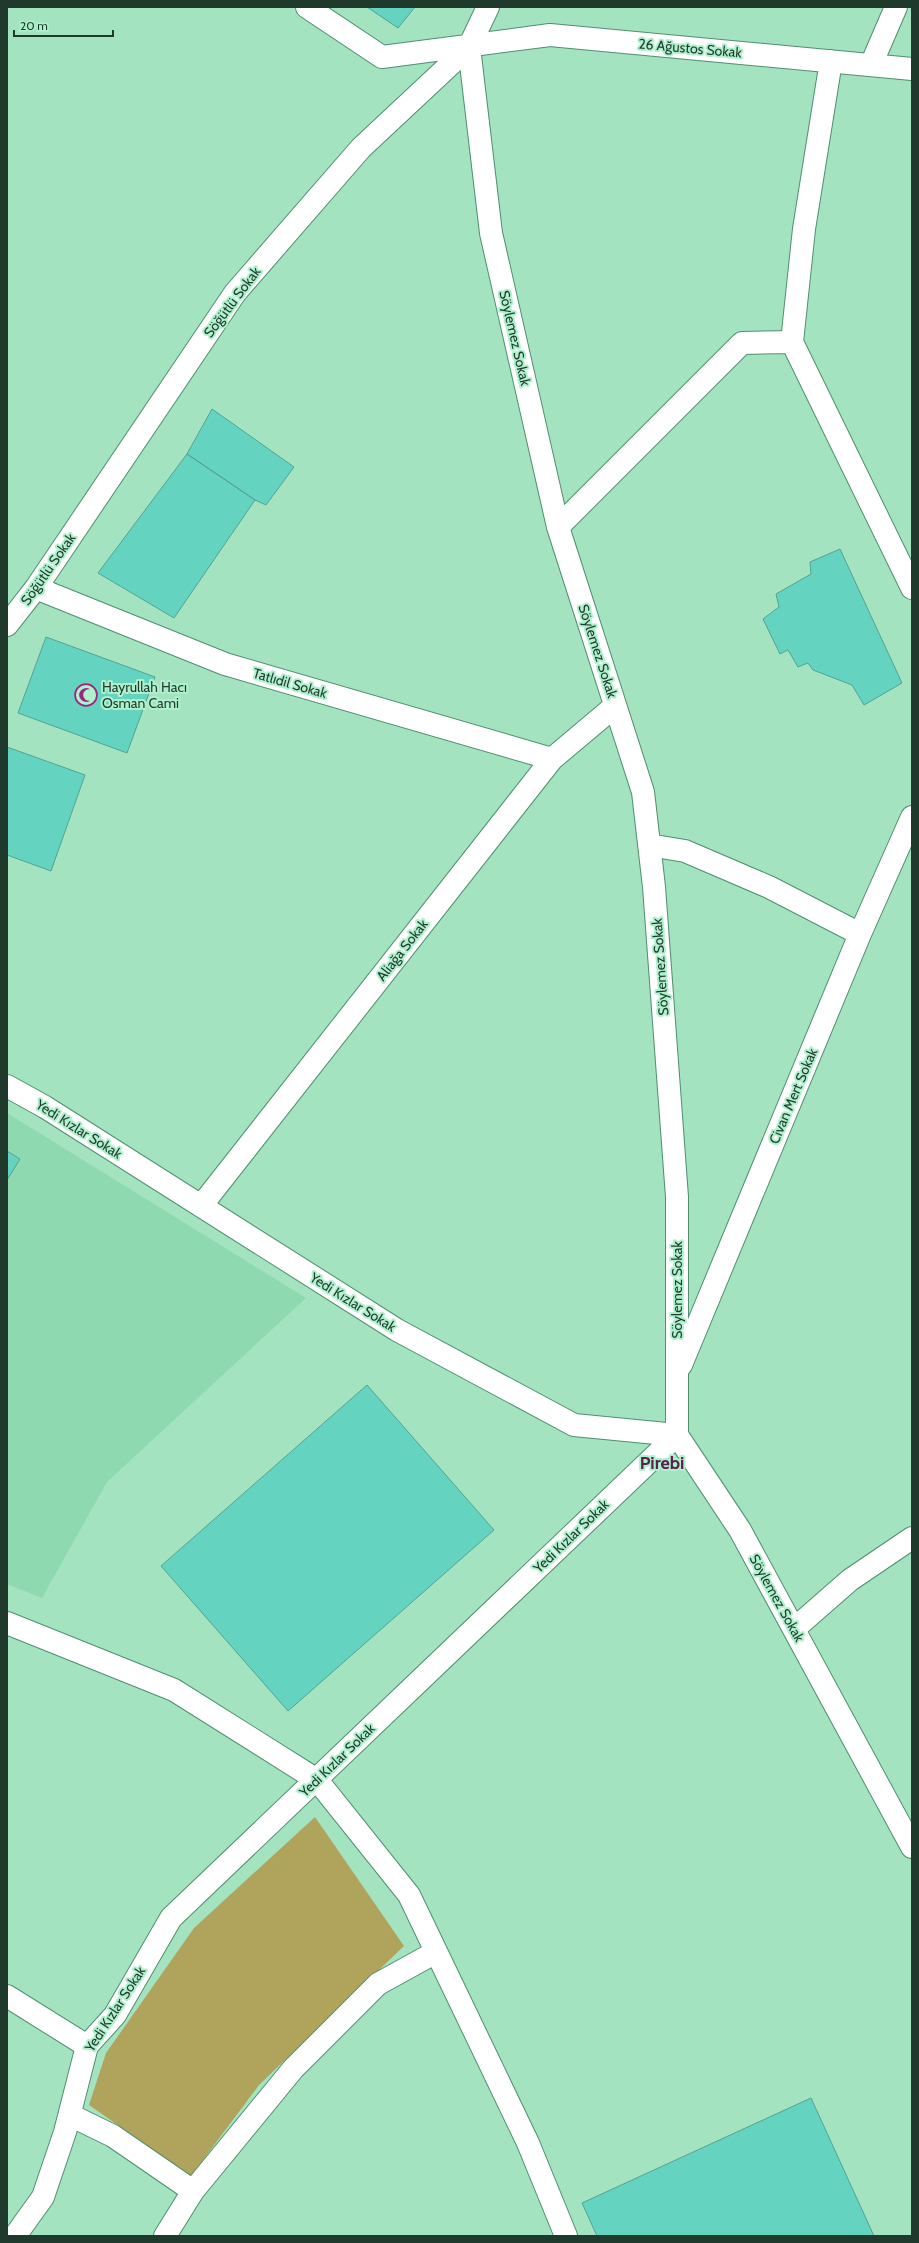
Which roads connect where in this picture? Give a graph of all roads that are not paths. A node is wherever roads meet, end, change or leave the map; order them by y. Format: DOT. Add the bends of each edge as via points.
graph roads {
  1 [pos="307,7"];
  2 [pos="488,7"];
  3 [pos="896,7"];
  4 [pos="469,47"];
  5 [pos="831,61"];
  6 [pos="871,65"];
  7 [pos="912,69"];
  8 [pos="792,342"];
  9 [pos="558,527"];
  10 [pos="36,588"];
  11 [pos="912,588"];
  12 [pos="7,625"];
  13 [pos="616,706"];
  14 [pos="552,759"];
  15 [pos="912,817"];
  16 [pos="649,845"];
  17 [pos="860,934"];
  18 [pos="7,1086"];
  19 [pos="201,1206"];
  20 [pos="677,1376"];
  21 [pos="678,1435"];
  22 [pos="912,1538"];
  23 [pos="7,1622"];
  24 [pos="794,1629"];
  25 [pos="317,1780"];
  26 [pos="912,1847"];
  27 [pos="436,1952"];
  28 [pos="7,1996"];
  29 [pos="87,2046"];
  30 [pos="70,2115"];
  31 [pos="192,2191"];
  32 [pos="15,2236"];
  33 [pos="165,2236"];
  34 [pos="566,2236"];
  1 -- 4 [label="street, 26 Ağustos Sokak" via="382,57"];
  2 -- 4 [label="street, Söğütlü Sokak"];
  3 -- 6 [label="street"];
  4 -- 5 [label="street, 26 Ağustos Sokak" via="550,35"];
  4 -- 9 [label="street, Söylemez Sokak" via="491,233"];
  4 -- 10 [label="street, Söğütlü Sokak" via="361,148 235,293"];
  5 -- 6 [label="street, 26 Ağustos Sokak"];
  5 -- 8 [label="street" via="804,228"];
  6 -- 7 [label="street, 26 Ağustos Sokak"];
  8 -- 9 [label="street" via="742,344"];
  8 -- 11 [label="street"];
  9 -- 13 [label="street, Söylemez Sokak"];
  10 -- 12 [label="street, Söğütlü Sokak"];
  10 -- 14 [label="street, Tatlıdil Sokak" via="225,664"];
  13 -- 14 [label="street, Aliağa Sokak"];
  13 -- 16 [label="street, Söylemez Sokak" via="644,792"];
  14 -- 19 [label="street, Aliağa Sokak"];
  15 -- 17 [label="street, Civan Mert Sokak"];
  16 -- 17 [label="street" via="692,854 769,887"];
  16 -- 20 [label="street, Söylemez Sokak" via="677,1197"];
  17 -- 20 [label="street, Civan Mert Sokak"];
  18 -- 19 [label="street, Yedi Kızlar Sokak" via="45,1107"];
  19 -- 21 [label="street, Yedi Kızlar Sokak" via="397,1330 574,1425"];
  20 -- 21 [label="street, Söylemez Sokak"];
  21 -- 24 [label="street, Söylemez Sokak" via="740,1530"];
  21 -- 25 [label="street, Yedi Kızlar Sokak"];
  22 -- 24 [label="street" via="850,1580"];
  23 -- 25 [label="street" via="174,1690"];
  24 -- 26 [label="street, Söylemez Sokak"];
  25 -- 27 [label="street" via="409,1895"];
  25 -- 29 [label="street, Yedi Kızlar Sokak" via="171,1918 115,2015"];
  27 -- 31 [label="street" via="378,1984 293,2069"];
  27 -- 34 [label="street" via="528,2143"];
  28 -- 29 [label="street"];
  29 -- 30 [label="street, Yedi Kızlar Sokak"];
  30 -- 31 [label="street" via="113,2136"];
  30 -- 32 [label="street, Yedi Kızlar Sokak" via="43,2197"];
  31 -- 33 [label="street"];
}
